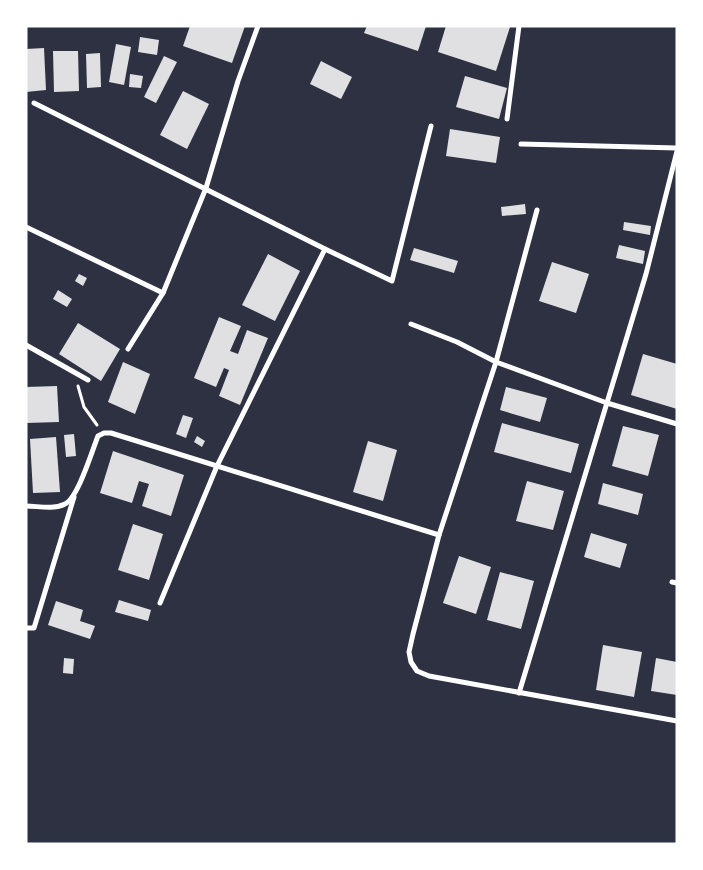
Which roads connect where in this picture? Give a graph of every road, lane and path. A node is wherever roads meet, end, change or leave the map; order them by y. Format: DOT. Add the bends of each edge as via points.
graph roads {
  1 [pos="258,26"];
  2 [pos="519,26"];
  3 [pos="34,103"];
  4 [pos="507,118"];
  5 [pos="431,126"];
  6 [pos="521,144"];
  7 [pos="677,149"];
  8 [pos="206,188"];
  9 [pos="537,210"];
  10 [pos="26,226"];
  11 [pos="325,250"];
  12 [pos="163,293"];
  13 [pos="412,324"];
  14 [pos="26,345"];
  15 [pos="128,349"];
  16 [pos="496,362"];
  17 [pos="76,373"];
  18 [pos="88,380"];
  19 [pos="607,404"];
  20 [pos="677,424"];
  21 [pos="104,433"];
  22 [pos="217,466"];
  23 [pos="74,496"];
  24 [pos="26,506"];
  25 [pos="439,535"];
  26 [pos="160,603"];
  27 [pos="26,628"];
  28 [pos="520,693"];
  29 [pos="677,721"];
  1 -- 8 [label="street"];
  2 -- 4 [label="street"];
  3 -- 8 [label="street"];
  5 -- 11 [label="street" via="392,281"];
  6 -- 7 [label="street"];
  7 -- 19 [label="street" via="646,274"];
  8 -- 11 [label="street"];
  8 -- 12 [label="street"];
  9 -- 16 [label="street"];
  10 -- 12 [label="street"];
  11 -- 22 [label="street"];
  12 -- 15 [label="street"];
  13 -- 16 [label="street"];
  14 -- 17 [label="street"];
  16 -- 19 [label="street"];
  16 -- 25 [label="street"];
  17 -- 18 [label="street"];
  17 -- 21 [label="path" via="84,407"];
  19 -- 20 [label="street"];
  19 -- 28 [label="street"];
  21 -- 22 [label="street"];
  21 -- 23 [label="street" via="98,436"];
  22 -- 25 [label="street"];
  22 -- 26 [label="street"];
  23 -- 24 [label="street" via="66,504 56,507"];
  23 -- 27 [label="street" via="34,628"];
  25 -- 28 [label="street" via="409,652 411,662 418,671 429,676"];
  28 -- 29 [label="street"];
}
